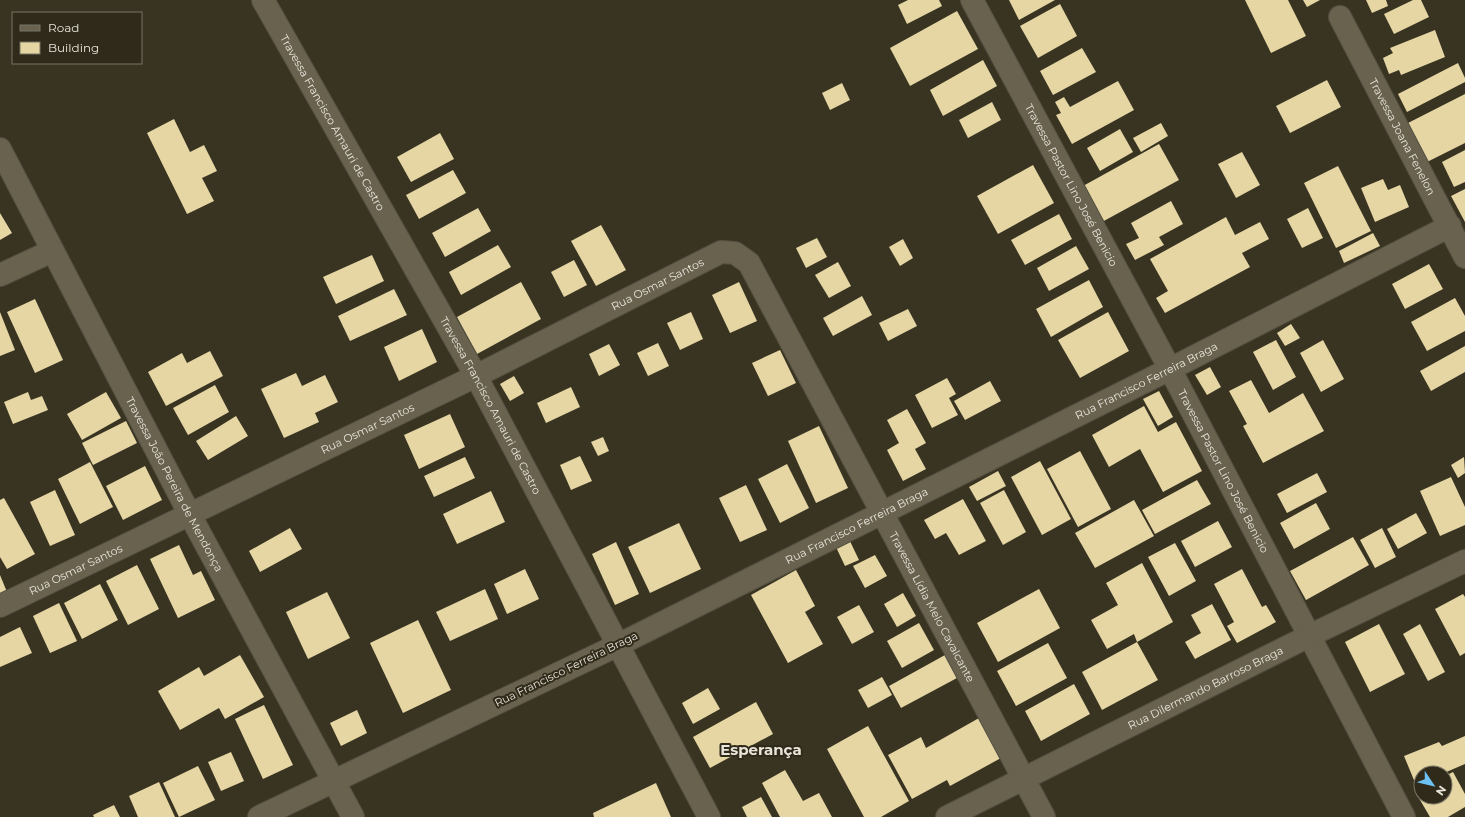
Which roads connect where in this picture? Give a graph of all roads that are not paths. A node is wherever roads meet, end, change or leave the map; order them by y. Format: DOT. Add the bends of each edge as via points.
graph roads {
  1 [pos="263,0"];
  2 [pos="972,0"];
  3 [pos="1340,16"];
  4 [pos="0,149"];
  5 [pos="1450,226"];
  6 [pos="52,251"];
  7 [pos="735,254"];
  8 [pos="1465,257"];
  9 [pos="0,275"];
  10 [pos="1170,369"];
  11 [pos="476,376"];
  12 [pos="882,513"];
  13 [pos="190,515"];
  14 [pos="1465,561"];
  15 [pos="0,606"];
  16 [pos="1309,636"];
  17 [pos="618,645"];
  18 [pos="1024,779"];
  19 [pos="333,781"];
  20 [pos="259,817"];
  21 [pos="353,817"];
  22 [pos="709,817"];
  23 [pos="947,817"];
  24 [pos="1044,817"];
  25 [pos="1404,817"];
  1 -- 11 [label="street, Travessa Francisco Amauri de Castro"];
  2 -- 10 [label="street, Travessa Pastor Lino José Benicio"];
  3 -- 5 [label="street, Travessa Joana Fenelon"];
  4 -- 6 [label="street, Travessa João Pereira de Mendonça"];
  5 -- 8 [label="street, Travessa Joana Fenelon"];
  5 -- 10 [label="street, Rua Francisco Ferreira Braga"];
  6 -- 9 [label="street"];
  6 -- 13 [label="street, Travessa João Pereira de Mendonça"];
  7 -- 11 [label="street, Rua Osmar Santos" via="721,252"];
  7 -- 12 [label="street, Travessa Lídia Melo Cavalcante" via="749,263"];
  10 -- 12 [label="street, Rua Francisco Ferreira Braga"];
  10 -- 16 [label="street, Travessa Pastor Lino José Benicio"];
  11 -- 13 [label="street, Rua Osmar Santos"];
  11 -- 17 [label="street, Travessa Francisco Amauri de Castro"];
  12 -- 17 [label="street, Rua Francisco Ferreira Braga"];
  12 -- 18 [label="street, Travessa Lídia Melo Cavalcante"];
  13 -- 15 [label="street, Rua Osmar Santos"];
  13 -- 19 [label="street, Travessa João Pereira de Mendonça"];
  14 -- 16 [label="street, Rua Dilermando Barroso Braga"];
  16 -- 18 [label="street, Rua Dilermando Barroso Braga"];
  16 -- 25 [label="street, Travessa Pastor Lino José Benicio"];
  17 -- 19 [label="street, Rua Francisco Ferreira Braga"];
  17 -- 22 [label="street, Travessa Francisco Amauri de Castro"];
  18 -- 23 [label="street, Rua Dilermando Barroso Braga"];
  18 -- 24 [label="street, Travessa Lídia Melo Cavalcante"];
  19 -- 20 [label="street, Rua Francisco Ferreira Braga"];
  19 -- 21 [label="street, Travessa João Pereira de Mendonça"];
}
